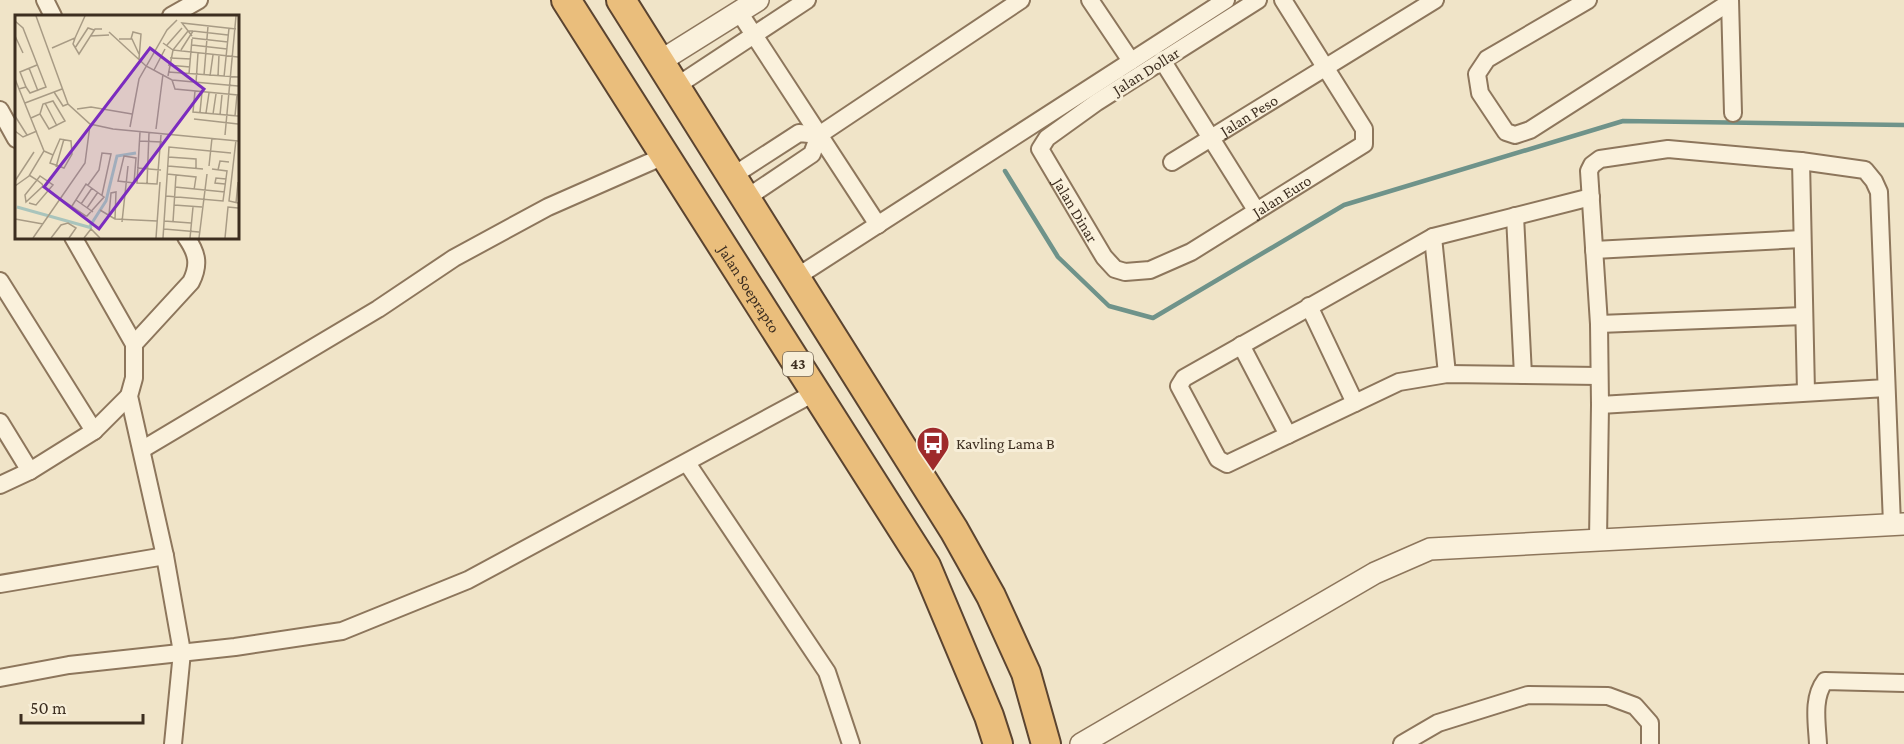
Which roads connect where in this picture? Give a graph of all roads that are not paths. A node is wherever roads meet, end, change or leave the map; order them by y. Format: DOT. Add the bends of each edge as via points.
graph roads {
  1 [pos="46,0"];
  2 [pos="199,0"];
  3 [pos="566,0"];
  4 [pos="621,0"];
  5 [pos="758,0"];
  6 [pos="807,0"];
  7 [pos="1021,0"];
  8 [pos="1090,0"];
  9 [pos="1226,0"];
  10 [pos="1258,0"];
  11 [pos="1283,0"];
  12 [pos="1435,0"];
  13 [pos="1588,0"];
  14 [pos="1730,1"];
  15 [pos="740,12"];
  16 [pos="54,15"];
  17 [pos="173,15"];
  18 [pos="754,35"];
  19 [pos="1162,60"];
  20 [pos="1131,61"];
  21 [pos="659,62"];
  22 [pos="1326,66"];
  23 [pos="675,87"];
  24 [pos="1,113"];
  25 [pos="1733,113"];
  26 [pos="819,135"];
  27 [pos="15,137"];
  28 [pos="1211,137"];
  29 [pos="1040,148"];
  30 [pos="664,156"];
  31 [pos="1801,161"];
  32 [pos="1172,162"];
  33 [pos="738,188"];
  34 [pos="1591,197"];
  35 [pos="1256,210"];
  36 [pos="1515,216"];
  37 [pos="878,225"];
  38 [pos="1433,237"];
  39 [pos="74,238"];
  40 [pos="186,238"];
  41 [pos="1803,239"];
  42 [pos="1594,250"];
  43 [pos="1115,269"];
  44 [pos="795,278"];
  45 [pos="0,281"];
  46 [pos="1310,306"];
  47 [pos="1804,316"];
  48 [pos="1599,324"];
  49 [pos="134,344"];
  50 [pos="1241,345"];
  51 [pos="1447,374"];
  52 [pos="1523,375"];
  53 [pos="1599,376"];
  54 [pos="1886,388"];
  55 [pos="816,392"];
  56 [pos="1806,392"];
  57 [pos="129,396"];
  58 [pos="1355,403"];
  59 [pos="1600,405"];
  60 [pos="0,422"];
  61 [pos="94,431"];
  62 [pos="1288,435"];
  63 [pos="143,449"];
  64 [pos="687,462"];
  65 [pos="30,471"];
  66 [pos="0,484"];
  67 [pos="1898,524"];
  68 [pos="1598,540"];
  69 [pos="165,556"];
  70 [pos="0,584"];
  71 [pos="182,652"];
  72 [pos="0,678"];
  73 [pos="1904,683"];
  74 [pos="173,744"];
  75 [pos="851,744"];
  76 [pos="998,744"];
  77 [pos="1046,744"];
  78 [pos="1081,744"];
  79 [pos="1402,744"];
  80 [pos="1650,744"];
  81 [pos="1818,744"];
  1 -- 16 [label="street"];
  2 -- 17 [label="street"];
  3 -- 30 [label="highway, Jalan Soeprapto / 43"];
  4 -- 21 [label="highway, 43"];
  5 -- 15 [label="street"];
  6 -- 18 [label="street"];
  7 -- 26 [label="street"];
  8 -- 20 [label="street"];
  9 -- 20 [label="street"];
  10 -- 19 [label="street, Jalan Dollar"];
  11 -- 22 [label="street"];
  12 -- 22 [label="street, Jalan Peso"];
  13 -- 14 [label="street" via="1487,59 1477,74 1480,93 1506,132 1515,135 1530,130"];
  14 -- 25 [label="street"];
  15 -- 18 [label="street"];
  15 -- 21 [label="street"];
  18 -- 23 [label="street"];
  18 -- 26 [label="street"];
  19 -- 28 [label="street"];
  19 -- 29 [label="street, Jalan Dollar" via="1047,138"];
  20 -- 37 [label="street"];
  21 -- 23 [label="highway, 43"];
  22 -- 28 [label="street, Jalan Peso"];
  22 -- 35 [label="street, Jalan Euro" via="1364,129 1364,144"];
  23 -- 33 [label="highway, 43"];
  24 -- 27 [label="street"];
  26 -- 33 [label="street" via="812,154"];
  26 -- 33 [label="street" via="799,133"];
  26 -- 37 [label="street"];
  28 -- 32 [label="street, Jalan Peso"];
  28 -- 35 [label="street"];
  29 -- 43 [label="street, Jalan Dinar" via="1104,257"];
  30 -- 55 [label="highway, Jalan Soeprapto / 43"];
  30 -- 63 [label="street" via="548,207 454,258 378,309"];
  31 -- 34 [label="street" via="1668,149 1600,159 1589,171"];
  31 -- 41 [label="street"];
  31 -- 54 [label="street" via="1865,170 1879,192"];
  33 -- 44 [label="highway, 43"];
  34 -- 36 [label="street"];
  34 -- 42 [label="street"];
  35 -- 43 [label="street, Jalan Euro" via="1191,252 1150,270 1136,273"];
  36 -- 38 [label="street"];
  36 -- 52 [label="street"];
  37 -- 44 [label="street"];
  38 -- 46 [label="street"];
  38 -- 51 [label="street"];
  39 -- 49 [label="street"];
  40 -- 49 [label="street" via="197,259 191,282"];
  41 -- 42 [label="street"];
  41 -- 47 [label="street"];
  42 -- 48 [label="street"];
  44 -- 77 [label="highway, 43" via="954,530 991,596 1026,673"];
  45 -- 61 [label="street"];
  46 -- 50 [label="street"];
  46 -- 58 [label="street"];
  47 -- 48 [label="street"];
  47 -- 56 [label="street"];
  48 -- 53 [label="street"];
  49 -- 57 [label="street" via="134,378"];
  50 -- 62 [label="street"];
  50 -- 62 [label="street" via="1184,378 1180,390 1224,464"];
  51 -- 52 [label="street"];
  51 -- 58 [label="street" via="1399,382"];
  52 -- 53 [label="street"];
  53 -- 59 [label="street"];
  54 -- 56 [label="street"];
  54 -- 67 [label="street"];
  55 -- 64 [label="street"];
  55 -- 76 [label="highway, Jalan Soeprapto / 43" via="926,566"];
  56 -- 59 [label="street"];
  57 -- 61 [label="street"];
  57 -- 63 [label="street"];
  58 -- 62 [label="street"];
  59 -- 68 [label="street"];
  60 -- 65 [label="street"];
  61 -- 65 [label="street"];
  63 -- 69 [label="street"];
  64 -- 71 [label="street" via="468,580 342,631"];
  64 -- 75 [label="street" via="827,672"];
  65 -- 66 [label="street"];
  67 -- 68 [label="street"];
  68 -- 78 [label="street" via="1430,549 1375,573"];
  69 -- 70 [label="street"];
  69 -- 71 [label="street"];
  71 -- 72 [label="street" via="69,665"];
  71 -- 74 [label="street"];
  73 -- 81 [label="street" via="1825,681 1816,703"];
  79 -- 80 [label="street" via="1438,723 1528,695 1608,696 1635,706 1650,723"];
}
